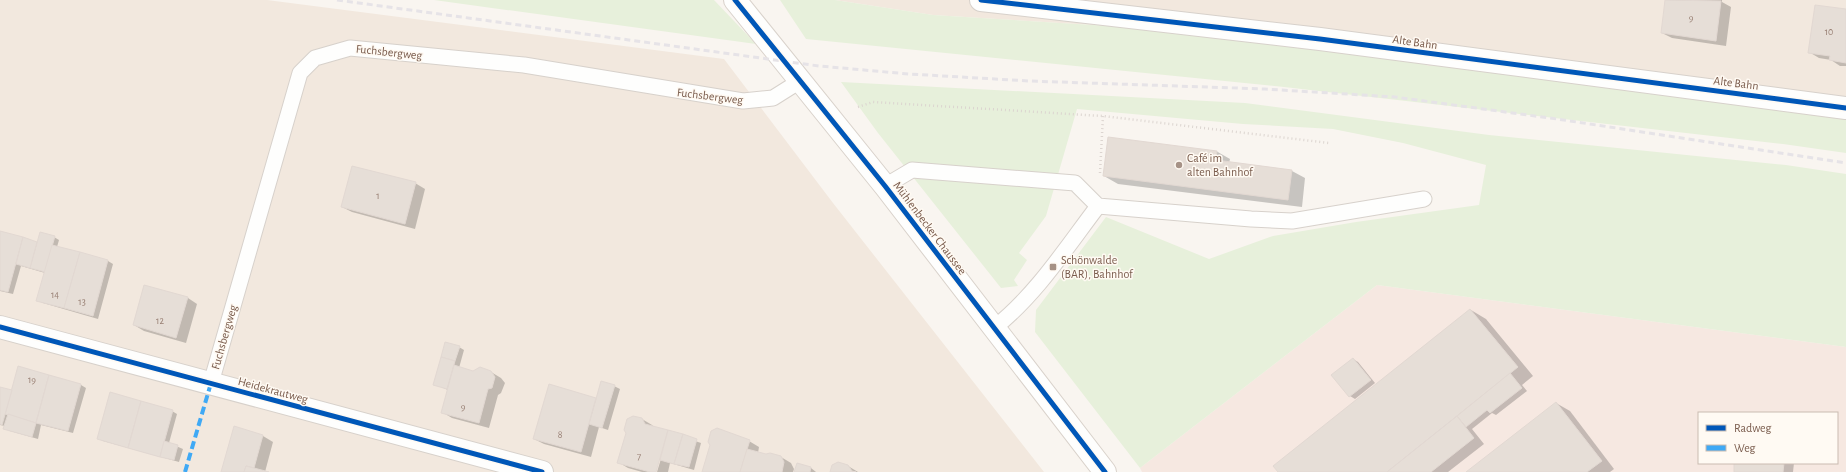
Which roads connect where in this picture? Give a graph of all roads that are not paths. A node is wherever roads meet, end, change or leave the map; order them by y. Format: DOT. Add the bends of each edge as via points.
graph roads {
  1 [pos="735,0"];
  2 [pos="981,0"];
  3 [pos="800,80"];
  4 [pos="1846,108"];
  5 [pos="885,186"];
  6 [pos="1424,199"];
  7 [pos="1098,206"];
  8 [pos="0,327"];
  9 [pos="994,328"];
  10 [pos="211,383"];
  11 [pos="542,472"];
  12 [pos="1105,472"];
  1 -- 3 [label="street, Mühlenbecker Chaussee"];
  2 -- 4 [label="street, Alte Bahn" via="1320,39"];
  3 -- 5 [label="street, Mühlenbecker Chaussee"];
  3 -- 10 [label="lane, Fuchsbergweg" via="773,98 743,101 524,65 350,48 316,58 300,72"];
  5 -- 7 [label="lane" via="912,170 1075,183"];
  5 -- 9 [label="street, Mühlenbecker Chaussee"];
  6 -- 7 [label="lane" via="1292,221"];
  7 -- 9 [label="lane" via="1052,267 1012,314"];
  8 -- 10 [label="street, Heidekrautweg"];
  9 -- 12 [label="street, Mühlenbecker Chaussee"];
  10 -- 11 [label="street, Heidekrautweg"];
}
